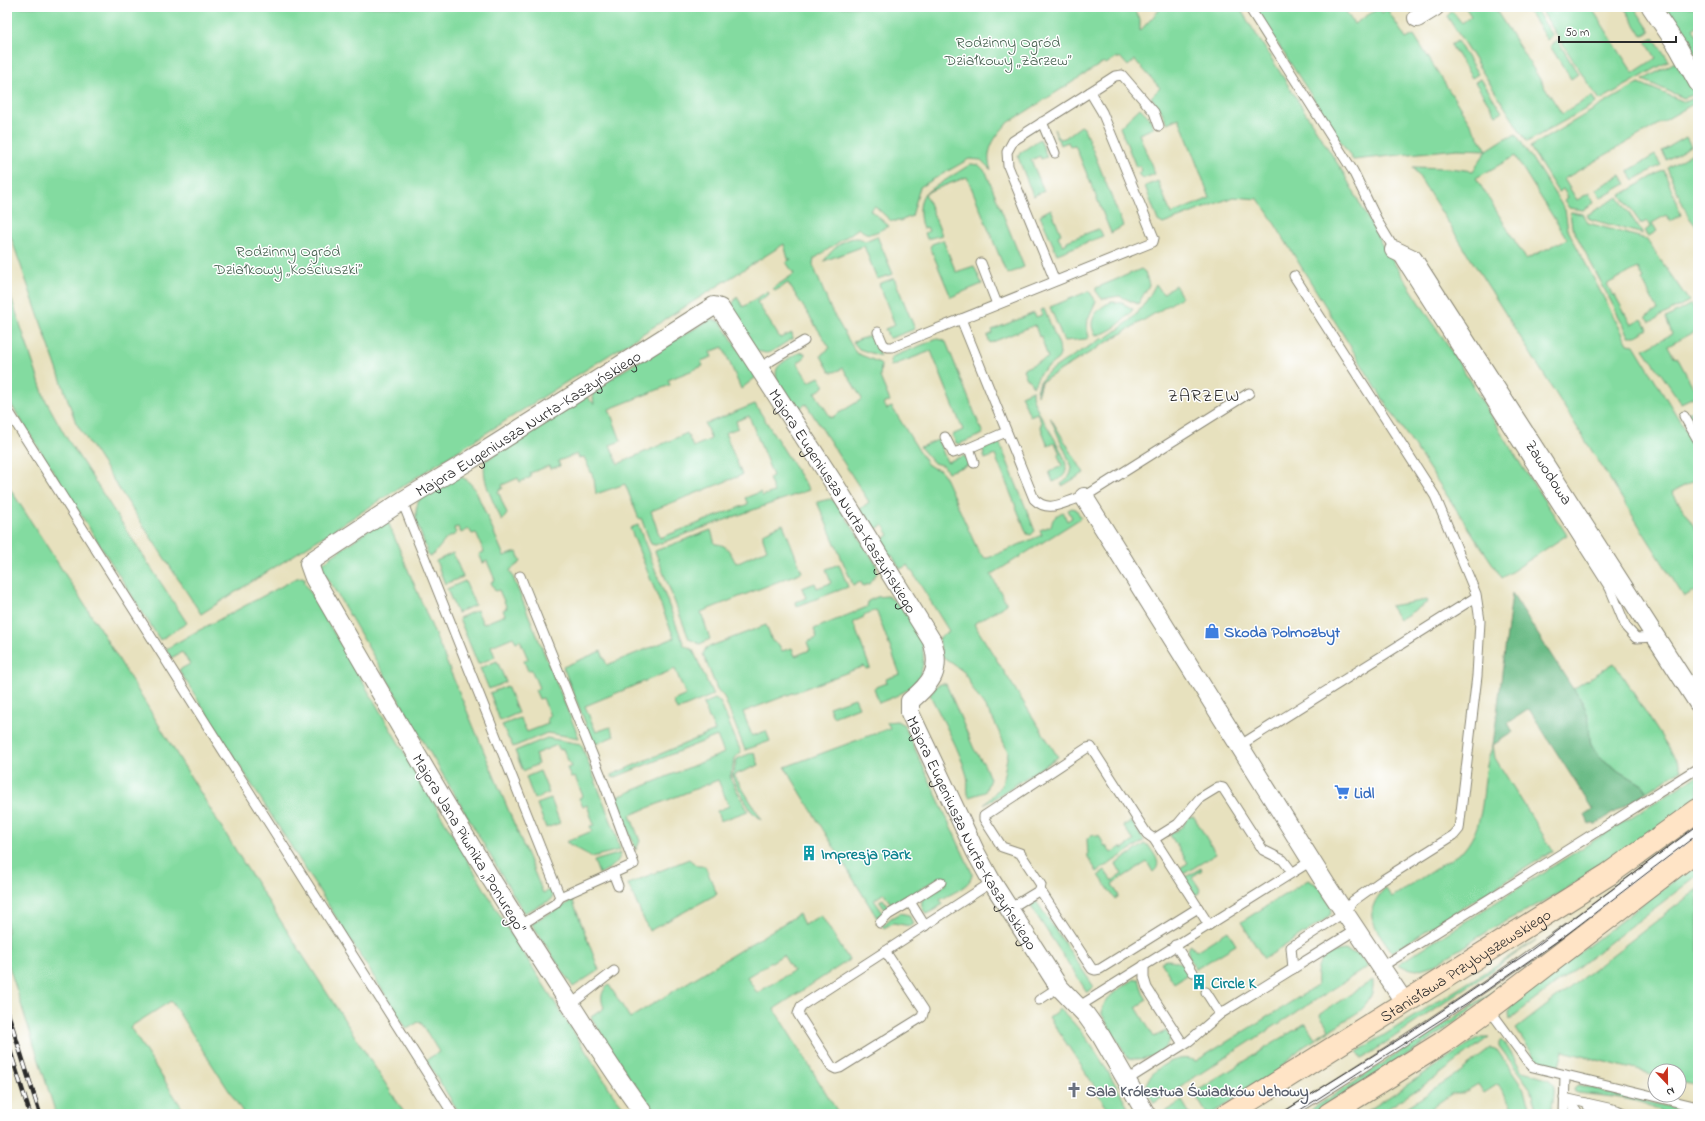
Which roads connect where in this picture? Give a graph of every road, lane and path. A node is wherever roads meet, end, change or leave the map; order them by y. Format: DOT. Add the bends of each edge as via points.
graph roads {
  1 [pos="1249,7"];
  2 [pos="1435,7"];
  3 [pos="1651,7"];
  4 [pos="1417,18"];
  5 [pos="1698,83"];
  6 [pos="1090,92"];
  7 [pos="1042,122"];
  8 [pos="1159,126"];
  9 [pos="1055,153"];
  10 [pos="1394,250"];
  11 [pos="980,263"];
  12 [pos="1294,276"];
  13 [pos="1055,281"];
  14 [pos="997,304"];
  15 [pos="961,319"];
  16 [pos="878,332"];
  17 [pos="804,341"];
  18 [pos="760,368"];
  19 [pos="1249,392"];
  20 [pos="7,408"];
  21 [pos="1684,416"];
  22 [pos="1006,432"];
  23 [pos="945,437"];
  24 [pos="1698,440"];
  25 [pos="969,448"];
  26 [pos="974,462"];
  27 [pos="1084,497"];
  28 [pos="402,501"];
  29 [pos="310,564"];
  30 [pos="520,576"];
  31 [pos="1476,597"];
  32 [pos="1698,703"];
  33 [pos="1239,746"];
  34 [pos="1698,768"];
  35 [pos="1698,810"];
  36 [pos="1698,830"];
  37 [pos="1154,839"];
  38 [pos="1698,849"];
  39 [pos="1311,860"];
  40 [pos="1292,872"];
  41 [pos="613,873"];
  42 [pos="941,882"];
  43 [pos="992,882"];
  44 [pos="618,886"];
  45 [pos="1040,890"];
  46 [pos="560,897"];
  47 [pos="910,902"];
  48 [pos="1198,908"];
  49 [pos="1009,909"];
  50 [pos="1345,912"];
  51 [pos="880,922"];
  52 [pos="1209,924"];
  53 [pos="519,926"];
  54 [pos="925,926"];
  55 [pos="1357,929"];
  56 [pos="1176,945"];
  57 [pos="885,951"];
  58 [pos="1144,965"];
  59 [pos="1381,966"];
  60 [pos="1293,969"];
  61 [pos="614,971"];
  62 [pos="1193,972"];
  63 [pos="1059,988"];
  64 [pos="1206,992"];
  65 [pos="1039,1000"];
  66 [pos="1405,1003"];
  67 [pos="570,1005"];
  68 [pos="1078,1007"];
  69 [pos="1489,1009"];
  70 [pos="1220,1014"];
  71 [pos="1183,1044"];
  72 [pos="1565,1075"];
  73 [pos="1127,1080"];
  74 [pos="1566,1099"];
  75 [pos="1586,1103"];
  76 [pos="1698,1107"];
  77 [pos="1608,1111"];
  78 [pos="453,1114"];
  79 [pos="644,1114"];
  80 [pos="1146,1114"];
  81 [pos="1228,1114"];
  82 [pos="1289,1114"];
  83 [pos="1329,1114"];
  84 [pos="1564,1114"];
  85 [pos="1578,1114"];
  86 [pos="1594,1114"];
  87 [pos="1626,1114"];
  1 -- 10 [label="lane" via="1353,171 1374,216"];
  2 -- 4 [label="street"];
  3 -- 5 [label="street"];
  6 -- 7 [label="lane"];
  6 -- 8 [label="lane" via="1115,76 1122,75 1154,112"];
  6 -- 13 [label="lane" via="1102,112 1154,240"];
  7 -- 9 [label="lane"];
  7 -- 13 [label="lane" via="1013,141 1007,152 1007,160"];
  10 -- 32 [label="street, Zawodowa" via="1412,259"];
  11 -- 14 [label="lane"];
  12 -- 31 [label="lane" via="1435,496"];
  13 -- 14 [label="lane"];
  14 -- 15 [label="lane"];
  15 -- 16 [label="lane" via="892,347 883,344"];
  15 -- 22 [label="lane"];
  17 -- 18 [label="lane"];
  18 -- 28 [label="street, Majora Eugeniusza Nurta-Kaszyńskiego" via="720,308 714,306"];
  18 -- 43 [label="street, Majora Eugeniusza Nurta-Kaszyńskiego" via="932,641 936,652 933,676 924,690 910,701 910,713"];
  19 -- 27 [label="lane"];
  20 -- 78 [label="lane"];
  21 -- 24 [label="lane"];
  22 -- 25 [label="lane"];
  22 -- 27 [label="lane" via="1037,502 1050,507"];
  23 -- 25 [label="lane" via="953,453"];
  25 -- 26 [label="lane"];
  27 -- 33 [label="street"];
  28 -- 29 [label="street, Majora Eugeniusza Nurta-Kaszyńskiego"];
  28 -- 46 [label="lane"];
  29 -- 53 [label="street, Majora Jana Piwnika „Ponurego”" via="314,578"];
  30 -- 41 [label="lane" via="634,864"];
  31 -- 33 [label="lane"];
  31 -- 50 [label="lane" via="1480,621 1477,676 1459,830 1358,896"];
  33 -- 39 [label="street"];
  34 -- 59 [label="lane"];
  35 -- 66 [label="main road, Stanisława Przybyszewskiego" via="1609,874"];
  36 -- 82 [label="lane" via="1514,967"];
  37 -- 40 [label="lane" via="1178,824 1200,798 1218,787 1223,788 1263,850 1283,860"];
  37 -- 45 [label="lane" via="1147,834 1093,750 1087,748 984,816 1002,847 1020,854 1041,885"];
  37 -- 48 [label="lane"];
  38 -- 69 [label="main road"];
  39 -- 40 [label="lane"];
  39 -- 50 [label="street"];
  40 -- 52 [label="lane"];
  41 -- 44 [label="lane"];
  41 -- 46 [label="lane"];
  42 -- 47 [label="lane"];
  43 -- 49 [label="street, Majora Eugeniusza Nurta-Kaszyńskiego"];
  43 -- 54 [label="lane"];
  45 -- 48 [label="lane" via="1095,970"];
  45 -- 49 [label="lane"];
  46 -- 53 [label="lane" via="555,904"];
  47 -- 51 [label="lane"];
  47 -- 54 [label="lane"];
  48 -- 52 [label="lane"];
  49 -- 63 [label="street, Majora Eugeniusza Nurta-Kaszyńskiego"];
  50 -- 55 [label="street"];
  50 -- 60 [label="lane" via="1291,947"];
  52 -- 56 [label="lane"];
  53 -- 67 [label="street, Majora Jana Piwnika „Ponurego”"];
  54 -- 57 [label="lane"];
  55 -- 59 [label="street"];
  55 -- 60 [label="lane"];
  56 -- 58 [label="lane"];
  56 -- 62 [label="lane"];
  57 -- 57 [label="lane" via="801,1006 798,1014 832,1067 836,1069 924,1014 924,1010"];
  58 -- 68 [label="lane"];
  58 -- 71 [label="lane" via="1147,988"];
  59 -- 66 [label="street"];
  60 -- 70 [label="lane"];
  61 -- 67 [label="lane"];
  63 -- 65 [label="lane"];
  63 -- 68 [label="street, Majora Eugeniusza Nurta-Kaszyńskiego"];
  64 -- 70 [label="lane"];
  66 -- 81 [label="main road, Stanisława Przybyszewskiego"];
  67 -- 79 [label="street, Majora Jana Piwnika „Ponurego”"];
  68 -- 73 [label="street, Majora Eugeniusza Nurta-Kaszyńskiego" via="1101,1036"];
  69 -- 72 [label="lane" via="1533,1067"];
  69 -- 83 [label="main road" via="1442,1043"];
  70 -- 71 [label="lane"];
  71 -- 73 [label="lane"];
  72 -- 74 [label="lane"];
  72 -- 76 [label="lane"];
  73 -- 80 [label="street, Majora Eugeniusza Nurta-Kaszyńskiego"];
  74 -- 75 [label="lane"];
  74 -- 84 [label="lane"];
  74 -- 85 [label="lane"];
  75 -- 77 [label="lane"];
  75 -- 86 [label="lane"];
  77 -- 87 [label="lane"];
}
